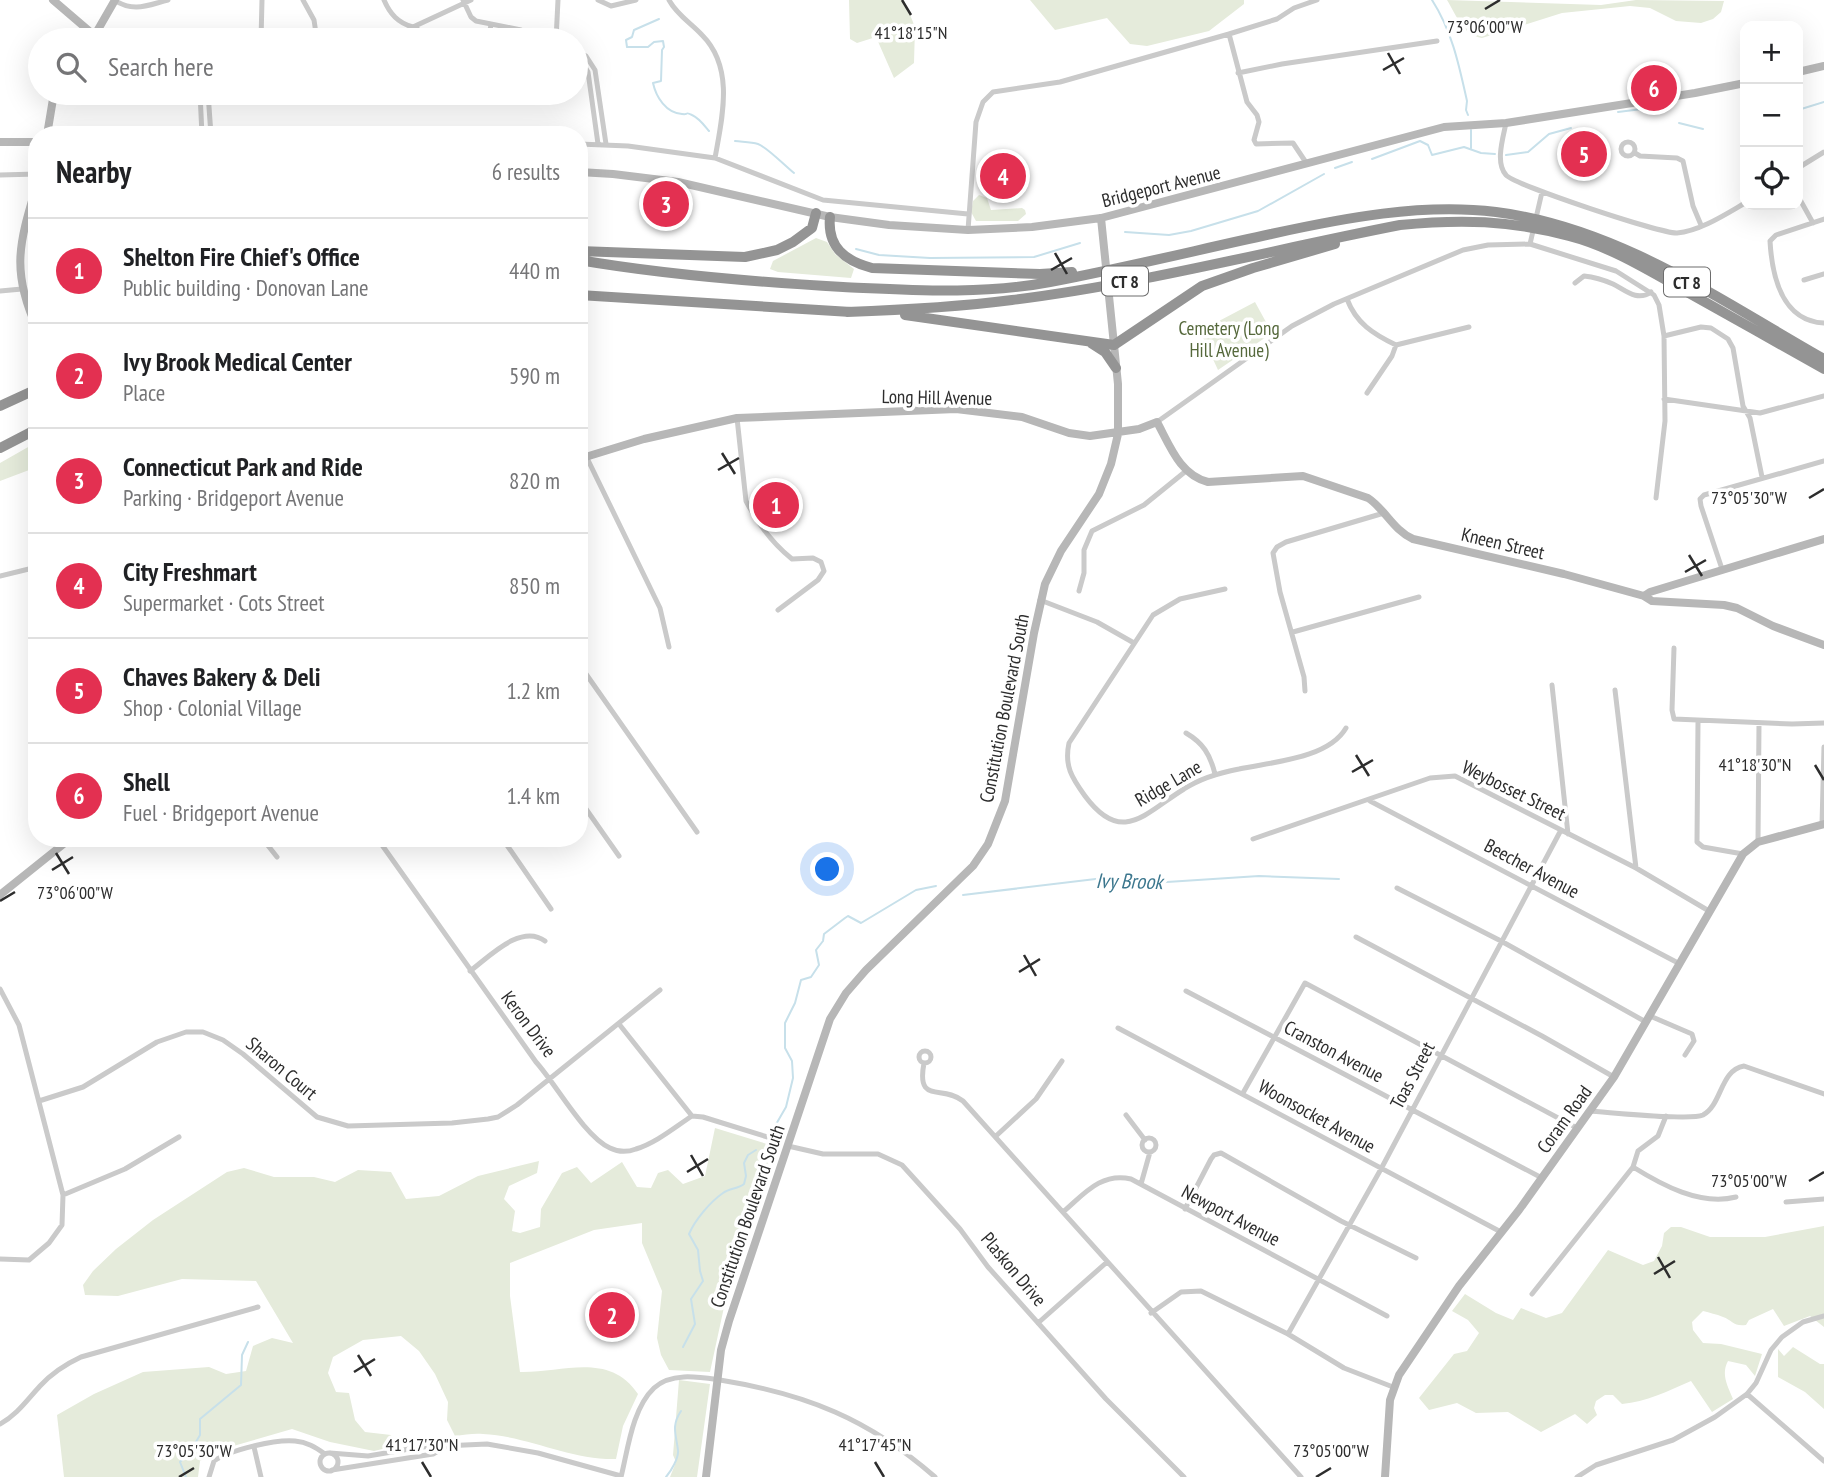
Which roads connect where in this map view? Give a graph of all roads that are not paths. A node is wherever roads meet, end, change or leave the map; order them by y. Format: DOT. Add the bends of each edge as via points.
graph roads {
  1 [pos="54,0"];
  2 [pos="115,0"];
  3 [pos="126,0"];
  4 [pos="168,0"];
  5 [pos="262,0"];
  6 [pos="303,0"];
  7 [pos="384,0"];
  8 [pos="558,0"];
  9 [pos="598,0"];
  10 [pos="636,0"];
  11 [pos="669,0"];
  12 [pos="1317,0"];
  13 [pos="466,1"];
  14 [pos="130,7"];
  15 [pos="491,24"];
  16 [pos="416,26"];
  17 [pos="83,28"];
  18 [pos="100,28"];
  19 [pos="261,28"];
  20 [pos="315,28"];
  21 [pos="490,28"];
  22 [pos="511,28"];
  23 [pos="557,28"];
  24 [pos="1229,34"];
  25 [pos="1437,41"];
  26 [pos="588,61"];
  27 [pos="1824,66"];
  28 [pos="588,67"];
  29 [pos="592,71"];
  30 [pos="1803,71"];
  31 [pos="1238,73"];
  32 [pos="1740,84"];
  33 [pos="52,105"];
  34 [pos="201,105"];
  35 [pos="209,105"];
  36 [pos="1506,123"];
  37 [pos="48,126"];
  38 [pos="202,126"];
  39 [pos="210,126"];
  40 [pos="0,142"];
  41 [pos="28,142"];
  42 [pos="588,144"];
  43 [pos="598,144"];
  44 [pos="606,144"];
  45 [pos="1635,153"];
  46 [pos="1822,154"];
  47 [pos="715,159"];
  48 [pos="1307,164"];
  49 [pos="1803,165"];
  50 [pos="588,173"];
  51 [pos="0,174"];
  52 [pos="28,174"];
  53 [pos="1542,192"];
  54 [pos="1803,205"];
  55 [pos="1740,206"];
  56 [pos="816,213"];
  57 [pos="968,214"];
  58 [pos="830,217"];
  59 [pos="1101,218"];
  60 [pos="28,219"];
  61 [pos="1824,219"];
  62 [pos="1520,221"];
  63 [pos="1813,223"];
  64 [pos="1400,225"];
  65 [pos="1543,225"];
  66 [pos="1701,225"];
  67 [pos="968,230"];
  68 [pos="1530,244"];
  69 [pos="588,251"];
  70 [pos="588,261"];
  71 [pos="1115,268"];
  72 [pos="1824,274"];
  73 [pos="1804,280"];
  74 [pos="1575,283"];
  75 [pos="22,289"];
  76 [pos="0,291"];
  77 [pos="1651,292"];
  78 [pos="588,296"];
  79 [pos="1347,299"];
  80 [pos="28,305"];
  81 [pos="847,312"];
  82 [pos="1824,323"];
  83 [pos="1469,327"];
  84 [pos="1664,336"];
  85 [pos="1087,341"];
  86 [pos="1114,345"];
  87 [pos="1396,345"];
  88 [pos="1824,359"];
  89 [pos="1116,368"];
  90 [pos="1824,369"];
  91 [pos="28,393"];
  92 [pos="1367,393"];
  93 [pos="1824,396"];
  94 [pos="1664,399"];
  95 [pos="0,406"];
  96 [pos="1745,412"];
  97 [pos="737,418"];
  98 [pos="1157,422"];
  99 [pos="1118,433"];
  100 [pos="28,434"];
  101 [pos="0,448"];
  102 [pos="588,457"];
  103 [pos="1824,461"];
  104 [pos="588,468"];
  105 [pos="1186,471"];
  106 [pos="1762,477"];
  107 [pos="1656,498"];
  108 [pos="1384,513"];
  109 [pos="1824,538"];
  110 [pos="28,569"];
  111 [pos="1722,569"];
  112 [pos="0,576"];
  113 [pos="1225,589"];
  114 [pos="1079,591"];
  115 [pos="1644,596"];
  116 [pos="1419,597"];
  117 [pos="1040,600"];
  118 [pos="778,610"];
  119 [pos="1293,632"];
  120 [pos="1134,643"];
  121 [pos="1824,645"];
  122 [pos="668,647"];
  123 [pos="1674,648"];
  124 [pos="588,677"];
  125 [pos="1552,685"];
  126 [pos="1615,690"];
  127 [pos="1305,691"];
  128 [pos="1698,722"];
  129 [pos="1824,723"];
  130 [pos="1759,724"];
  131 [pos="1346,728"];
  132 [pos="1186,733"];
  133 [pos="1824,747"];
  134 [pos="1215,774"];
  135 [pos="1369,800"];
  136 [pos="588,812"];
  137 [pos="1823,825"];
  138 [pos="1561,830"];
  139 [pos="697,832"];
  140 [pos="1569,834"];
  141 [pos="1254,839"];
  142 [pos="1758,842"];
  143 [pos="60,847"];
  144 [pos="269,847"];
  145 [pos="382,847"];
  146 [pos="508,847"];
  147 [pos="1743,854"];
  148 [pos="619,856"];
  149 [pos="277,857"];
  150 [pos="1636,868"];
  151 [pos="1530,885"];
  152 [pos="1397,888"];
  153 [pos="0,895"];
  154 [pos="551,909"];
  155 [pos="1709,911"];
  156 [pos="1356,937"];
  157 [pos="545,941"];
  158 [pos="1501,941"];
  159 [pos="1680,964"];
  160 [pos="470,971"];
  161 [pos="0,989"];
  162 [pos="660,990"];
  163 [pos="1186,991"];
  164 [pos="1470,999"];
  165 [pos="1648,1019"];
  166 [pos="619,1024"];
  167 [pos="1118,1028"];
  168 [pos="1273,1037"];
  169 [pos="1441,1054"];
  170 [pos="1685,1055"];
  171 [pos="1062,1060"];
  172 [pos="924,1063"];
  173 [pos="1614,1077"];
  174 [pos="551,1078"];
  175 [pos="1243,1093"];
  176 [pos="1824,1094"];
  177 [pos="39,1101"];
  178 [pos="1411,1111"];
  179 [pos="1589,1111"];
  180 [pos="1126,1115"];
  181 [pos="692,1116"];
  182 [pos="1666,1116"];
  183 [pos="1577,1128"];
  184 [pos="996,1136"];
  185 [pos="179,1137"];
  186 [pos="774,1139"];
  187 [pos="1145,1140"];
  188 [pos="788,1146"];
  189 [pos="1150,1152"];
  190 [pos="1633,1167"];
  191 [pos="1381,1169"];
  192 [pos="1542,1178"];
  193 [pos="1141,1184"];
  194 [pos="63,1195"];
  195 [pos="1736,1197"];
  196 [pos="1824,1199"];
  197 [pos="1787,1202"];
  198 [pos="1185,1209"];
  199 [pos="1063,1212"];
  200 [pos="1350,1223"];
  201 [pos="1501,1232"];
  202 [pos="1416,1258"];
  203 [pos="0,1259"];
  204 [pos="1107,1262"];
  205 [pos="1319,1279"];
  206 [pos="1532,1294"];
  207 [pos="258,1307"];
  208 [pos="1151,1312"];
  209 [pos="1387,1316"];
  210 [pos="1824,1316"];
  211 [pos="1038,1323"];
  212 [pos="1288,1334"];
  213 [pos="717,1380"];
  214 [pos="1393,1387"];
  215 [pos="1747,1394"];
  216 [pos="0,1424"];
  217 [pos="254,1447"];
  218 [pos="445,1447"];
  219 [pos="328,1453"];
  220 [pos="1824,1461"];
  221 [pos="323,1469"];
  222 [pos="332,1470"];
  223 [pos="621,1476"];
  224 [pos="209,1477"];
  225 [pos="261,1477"];
  226 [pos="318,1477"];
  227 [pos="706,1477"];
  228 [pos="935,1477"];
  229 [pos="1184,1477"];
  230 [pos="1301,1477"];
  231 [pos="1385,1477"];
  232 [pos="1577,1477"];
  1 -- 17 [label="main road"];
  2 -- 14 [label="street"];
  2 -- 18 [label="main road"];
  3 -- 14 [label="street"];
  4 -- 14 [label="street"];
  5 -- 19 [label="street"];
  6 -- 20 [label="street"];
  7 -- 16 [label="street" via="397,19"];
  8 -- 23 [label="street"];
  9 -- 10 [label="street" via="611,6"];
  11 -- 47 [label="street" via="704,36 722,69 724,106"];
  12 -- 24 [label="street"];
  13 -- 15 [label="street" via="471,17"];
  13 -- 16 [label="street"];
  15 -- 21 [label="street"];
  15 -- 22 [label="street"];
  24 -- 31 [label="street"];
  24 -- 57 [label="street" via="1060,82 993,92 976,122"];
  25 -- 31 [label="street"];
  26 -- 29 [label="street"];
  27 -- 30 [label="main road"];
  28 -- 29 [label="street"];
  29 -- 43 [label="street"];
  29 -- 44 [label="street"];
  31 -- 48 [label="street" via="1259,122 1256,144 1293,143"];
  32 -- 36 [label="main road, Bridgeport Avenue"];
  33 -- 37 [label="main road"];
  34 -- 38 [label="street"];
  35 -- 39 [label="street"];
  36 -- 48 [label="main road, Bridgeport Avenue" via="1444,127"];
  36 -- 53 [label="street" via="1501,162 1506,176"];
  40 -- 41 [label="main road"];
  42 -- 43 [label="street"];
  43 -- 44 [label="street"];
  44 -- 47 [label="street"];
  45 -- 66 [label="street" via="1683,161"];
  46 -- 49 [label="street"];
  47 -- 57 [label="street" via="823,200"];
  48 -- 59 [label="main road, Bridgeport Avenue"];
  50 -- 56 [label="main road, Bridgeport Avenue" via="678,182"];
  51 -- 52 [label="street"];
  53 -- 66 [label="street" via="1660,231 1684,232"];
  53 -- 68 [label="street"];
  54 -- 63 [label="street"];
  55 -- 66 [label="street"];
  56 -- 58 [label="main road, Bridgeport Avenue"];
  56 -- 69 [label="highway" via="812,228 793,242 745,257"];
  57 -- 67 [label="street"];
  58 -- 67 [label="main road, Bridgeport Avenue"];
  58 -- 71 [label="highway" via="831,232 841,252 850,261 872,268 1040,274"];
  59 -- 67 [label="main road, Bridgeport Avenue"];
  59 -- 86 [label="main road, Constitution Boulevard South"];
  60 -- 75 [label="main road" via="19,254"];
  61 -- 63 [label="street"];
  62 -- 64 [label="highway, CT 8" via="1441,220"];
  62 -- 65 [label="highway, CT 8"];
  62 -- 71 [label="highway, CT 8" via="1495,212 1402,212 1301,227"];
  63 -- 82 [label="street" via="1770,241 1788,306 1801,318"];
  64 -- 81 [label="highway, CT 8" via="1085,289 958,307"];
  64 -- 86 [label="highway" via="1202,286"];
  65 -- 88 [label="highway, CT 8" via="1589,233 1627,249"];
  65 -- 90 [label="highway, CT 8" via="1619,256"];
  68 -- 77 [label="street, Long Hill Avenue" via="1616,271"];
  68 -- 79 [label="street, Long Hill Avenue" via="1463,250"];
  70 -- 71 [label="highway, CT 8" via="756,282 931,292 1047,283"];
  72 -- 73 [label="street"];
  74 -- 77 [label="street" via="1584,276 1638,296"];
  75 -- 76 [label="street"];
  75 -- 80 [label="main road"];
  77 -- 84 [label="street" via="1659,305"];
  78 -- 81 [label="highway, CT 8"];
  79 -- 87 [label="street" via="1361,324"];
  79 -- 98 [label="street, Long Hill Avenue" via="1267,342"];
  81 -- 85 [label="highway" via="926,317"];
  83 -- 87 [label="street"];
  84 -- 94 [label="street"];
  84 -- 96 [label="street" via="1701,327 1721,333 1733,348"];
  85 -- 86 [label="highway"];
  85 -- 89 [label="highway" via="1105,352"];
  86 -- 89 [label="main road, Constitution Boulevard South"];
  87 -- 92 [label="street"];
  89 -- 99 [label="main road, Constitution Boulevard South"];
  91 -- 95 [label="highway"];
  93 -- 96 [label="street" via="1760,413"];
  94 -- 96 [label="street"];
  94 -- 107 [label="street"];
  96 -- 106 [label="street"];
  97 -- 99 [label="main road, Long Hill Avenue" via="956,410 1022,417 1090,436"];
  97 -- 102 [label="main road, Long Hill Avenue" via="688,427"];
  97 -- 118 [label="street" via="744,492 752,513 783,552 792,559 813,558 821,562 824,571"];
  98 -- 99 [label="main road, Long Hill Avenue"];
  98 -- 105 [label="main road"];
  99 -- 117 [label="main road, Constitution Boulevard South" via="1106,479 1055,562"];
  100 -- 101 [label="highway"];
  103 -- 106 [label="street"];
  104 -- 122 [label="street" via="660,608"];
  105 -- 108 [label="main road, Kneen Street" via="1208,482 1304,476 1368,498"];
  105 -- 114 [label="street" via="1144,505 1092,531 1083,550"];
  106 -- 111 [label="street" via="1700,499"];
  108 -- 115 [label="main road, Kneen Street" via="1413,538"];
  108 -- 119 [label="street" via="1277,547 1274,564"];
  109 -- 111 [label="main road"];
  110 -- 112 [label="street"];
  111 -- 115 [label="main road"];
  113 -- 120 [label="street, Ridge Lane" via="1180,599 1153,615"];
  115 -- 121 [label="main road, Kneen Street" via="1652,601 1737,608"];
  116 -- 119 [label="street"];
  117 -- 120 [label="street" via="1097,622"];
  117 -- 188 [label="main road, Constitution Boulevard South" via="1005,801 988,845 846,993 830,1019"];
  119 -- 127 [label="street"];
  120 -- 134 [label="street, Ridge Lane" via="1069,743 1066,756 1072,778 1096,810 1122,823 1143,817"];
  123 -- 128 [label="street" via="1672,715"];
  124 -- 139 [label="street"];
  125 -- 140 [label="street"];
  126 -- 150 [label="street"];
  128 -- 130 [label="street"];
  128 -- 147 [label="street" via="1697,842"];
  129 -- 130 [label="street"];
  130 -- 142 [label="street"];
  131 -- 134 [label="street, Ridge Lane" via="1341,737 1305,755"];
  132 -- 134 [label="street" via="1206,750"];
  133 -- 137 [label="street"];
  135 -- 138 [label="street, Weybosset Street" via="1430,778 1455,776"];
  135 -- 141 [label="street, Weybosset Street"];
  135 -- 151 [label="street, Beecher Avenue"];
  136 -- 148 [label="street"];
  137 -- 142 [label="main road, Coram Road"];
  138 -- 140 [label="street, Weybosset Street"];
  138 -- 151 [label="street, Toas Street"];
  140 -- 150 [label="street, Weybosset Street"];
  142 -- 147 [label="main road, Coram Road"];
  143 -- 153 [label="main road"];
  144 -- 149 [label="street"];
  145 -- 160 [label="street, Keron Drive"];
  146 -- 154 [label="street"];
  147 -- 155 [label="main road, Coram Road"];
  150 -- 155 [label="street, Weybosset Street"];
  151 -- 158 [label="street, Toas Street"];
  151 -- 159 [label="street, Beecher Avenue"];
  152 -- 158 [label="street"];
  155 -- 159 [label="main road, Coram Road"];
  156 -- 164 [label="street"];
  157 -- 160 [label="street" via="536,936 520,937"];
  158 -- 164 [label="street, Toas Street"];
  158 -- 165 [label="street"];
  159 -- 165 [label="main road, Coram Road"];
  160 -- 174 [label="street, Keron Drive"];
  161 -- 177 [label="street" via="19,1025"];
  162 -- 166 [label="street, Sharon Court"];
  163 -- 168 [label="street, Cranston Avenue"];
  164 -- 169 [label="street, Toas Street"];
  164 -- 173 [label="street"];
  165 -- 170 [label="street" via="1692,1034 1694,1041"];
  165 -- 173 [label="main road, Coram Road"];
  166 -- 174 [label="street, Sharon Court"];
  166 -- 181 [label="street"];
  167 -- 175 [label="street, Woonsocket Avenue"];
  168 -- 169 [label="street" via="1305,983"];
  168 -- 175 [label="street"];
  168 -- 178 [label="street, Cranston Avenue"];
  169 -- 178 [label="street, Toas Street"];
  169 -- 183 [label="street"];
  171 -- 184 [label="street" via="1036,1099"];
  172 -- 184 [label="street" via="924,1087 957,1096"];
  173 -- 179 [label="main road, Coram Road"];
  174 -- 177 [label="street, Sharon Court" via="508,1112 488,1119 348,1126 317,1117 223,1040 203,1032 186,1032 158,1042 83,1087"];
  174 -- 181 [label="street, Keron Drive" via="592,1134 611,1149 638,1149"];
  175 -- 191 [label="street, Woonsocket Avenue"];
  176 -- 182 [label="street" via="1744,1066 1733,1070 1702,1115"];
  177 -- 194 [label="street"];
  178 -- 191 [label="street, Toas Street"];
  178 -- 192 [label="street, Cranston Avenue"];
  179 -- 182 [label="street"];
  179 -- 183 [label="main road, Coram Road"];
  180 -- 187 [label="street"];
  181 -- 186 [label="street"];
  182 -- 190 [label="street" via="1658,1136 1638,1150"];
  183 -- 192 [label="main road, Coram Road"];
  184 -- 199 [label="street"];
  185 -- 194 [label="street" via="125,1169"];
  187 -- 189 [label="street" via="1143,1147"];
  187 -- 189 [label="street" via="1155,1142"];
  188 -- 211 [label="street, Plaskon Drive" via="823,1154 878,1154 902,1165"];
  188 -- 213 [label="main road, Constitution Boulevard South" via="729,1321"];
  189 -- 193 [label="street"];
  190 -- 195 [label="street" via="1680,1192"];
  190 -- 206 [label="street"];
  191 -- 200 [label="street, Toas Street"];
  191 -- 201 [label="street, Woonsocket Avenue"];
  192 -- 201 [label="main road, Coram Road"];
  193 -- 198 [label="street, Newport Avenue"];
  193 -- 199 [label="street, Newport Avenue" via="1120,1176 1109,1178"];
  194 -- 203 [label="street" via="62,1225 49,1243 29,1259"];
  196 -- 197 [label="street"];
  198 -- 200 [label="street" via="1214,1155 1221,1153"];
  198 -- 205 [label="street, Newport Avenue"];
  199 -- 204 [label="street"];
  200 -- 202 [label="street"];
  200 -- 205 [label="street, Toas Street"];
  201 -- 214 [label="main road, Coram Road" via="1420,1341"];
  204 -- 208 [label="street"];
  204 -- 211 [label="street"];
  205 -- 209 [label="street, Newport Avenue"];
  205 -- 212 [label="street, Toas Street"];
  207 -- 216 [label="street" via="81,1357 61,1368"];
  208 -- 212 [label="street" via="1181,1292 1201,1291"];
  208 -- 230 [label="street"];
  210 -- 215 [label="street" via="1802,1322 1782,1337"];
  211 -- 229 [label="street, Plaskon Drive"];
  212 -- 214 [label="street" via="1344,1368"];
  213 -- 223 [label="street" via="684,1377 665,1380 653,1388 639,1408"];
  213 -- 227 [label="main road, Constitution Boulevard South"];
  213 -- 228 [label="street" via="765,1387 823,1405 897,1448"];
  214 -- 231 [label="main road, Coram Road"];
  215 -- 220 [label="street"];
  215 -- 232 [label="street" via="1693,1431 1597,1465"];
  217 -- 219 [label="street" via="295,1441"];
  217 -- 224 [label="street" via="223,1454 214,1461"];
  217 -- 225 [label="street"];
  218 -- 219 [label="street" via="368,1456"];
  218 -- 222 [label="street" via="433,1454"];
  218 -- 223 [label="street" via="505,1446"];
  219 -- 221 [label="street" via="320,1461"];
  219 -- 222 [label="street" via="338,1461"];
  221 -- 222 [label="street"];
  221 -- 226 [label="street"];
}
